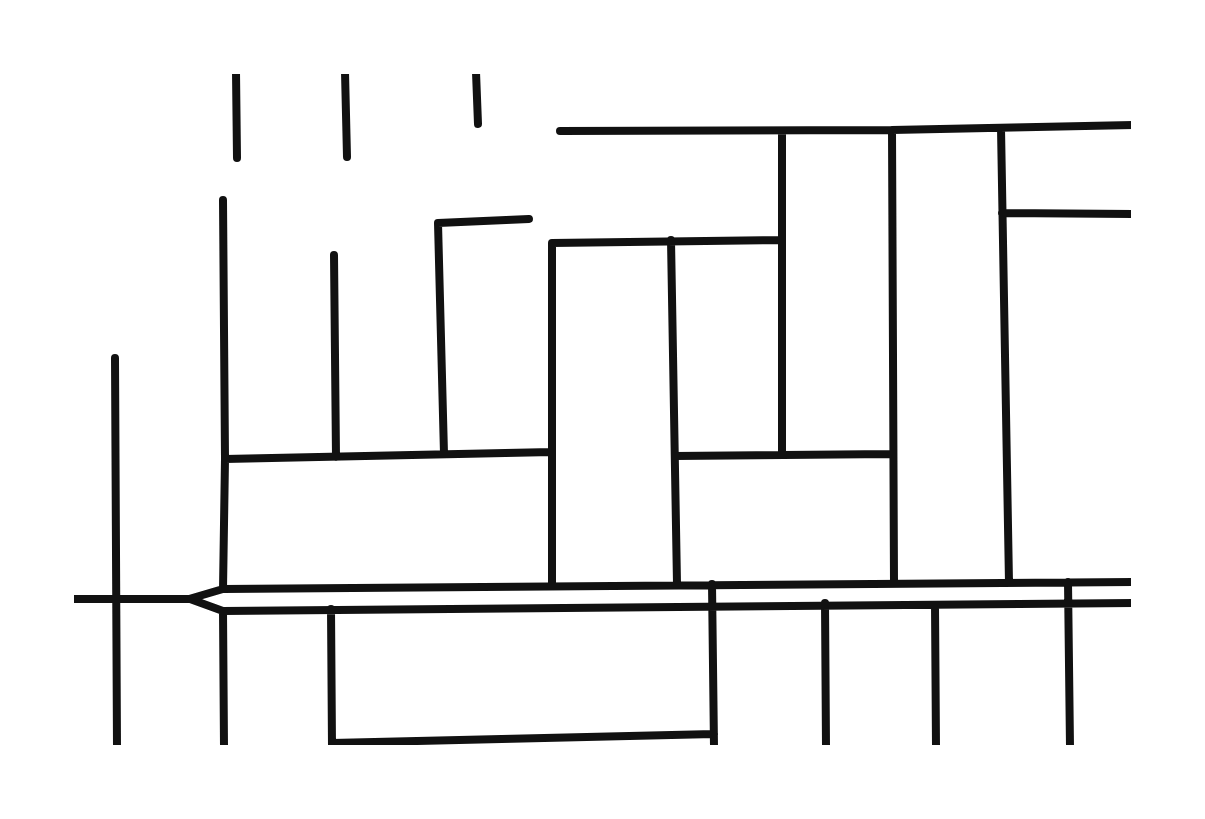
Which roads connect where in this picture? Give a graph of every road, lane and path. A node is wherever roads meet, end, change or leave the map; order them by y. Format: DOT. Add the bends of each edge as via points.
graph roads {
  1 [pos="236,72"];
  2 [pos="345,72"];
  3 [pos="476,72"];
  4 [pos="478,124"];
  5 [pos="1133,125"];
  6 [pos="1001,128"];
  7 [pos="892,130"];
  8 [pos="560,131"];
  9 [pos="782,131"];
  10 [pos="347,157"];
  11 [pos="237,158"];
  12 [pos="223,200"];
  13 [pos="1002,213"];
  14 [pos="1133,214"];
  15 [pos="529,219"];
  16 [pos="671,240"];
  17 [pos="782,240"];
  18 [pos="334,255"];
  19 [pos="115,358"];
  20 [pos="552,452"];
  21 [pos="782,453"];
  22 [pos="444,454"];
  23 [pos="892,454"];
  24 [pos="675,456"];
  25 [pos="336,457"];
  26 [pos="225,459"];
  27 [pos="1068,582"];
  28 [pos="1133,582"];
  29 [pos="894,583"];
  30 [pos="1009,583"];
  31 [pos="677,584"];
  32 [pos="712,584"];
  33 [pos="552,586"];
  34 [pos="223,589"];
  35 [pos="72,599"];
  36 [pos="189,599"];
  37 [pos="115,601"];
  38 [pos="825,603"];
  39 [pos="1068,603"];
  40 [pos="1133,603"];
  41 [pos="711,605"];
  42 [pos="935,605"];
  43 [pos="331,609"];
  44 [pos="223,611"];
  45 [pos="714,734"];
  46 [pos="443,744"];
  47 [pos="332,745"];
  48 [pos="117,747"];
  49 [pos="224,747"];
  50 [pos="714,747"];
  51 [pos="826,747"];
  52 [pos="936,747"];
  53 [pos="1070,747"];
  1 -- 11 [label="street"];
  2 -- 10 [label="street"];
  3 -- 4 [label="street"];
  5 -- 6 [label="street"];
  6 -- 7 [label="street"];
  6 -- 13 [label="street"];
  7 -- 9 [label="street"];
  7 -- 23 [label="street"];
  8 -- 9 [label="street"];
  9 -- 17 [label="street"];
  12 -- 26 [label="street"];
  13 -- 14 [label="street"];
  13 -- 30 [label="street"];
  15 -- 22 [label="street" via="438,223"];
  16 -- 17 [label="street"];
  16 -- 20 [label="street" via="552,243"];
  16 -- 24 [label="street"];
  17 -- 21 [label="street"];
  18 -- 25 [label="street"];
  19 -- 37 [label="street"];
  20 -- 22 [label="street"];
  20 -- 33 [label="street"];
  21 -- 23 [label="street"];
  21 -- 24 [label="street"];
  22 -- 25 [label="street"];
  23 -- 29 [label="street"];
  24 -- 31 [label="street"];
  25 -- 26 [label="street"];
  26 -- 34 [label="street"];
  27 -- 28 [label="street"];
  27 -- 30 [label="street"];
  27 -- 39 [label="street"];
  29 -- 30 [label="street"];
  29 -- 32 [label="street"];
  31 -- 32 [label="street"];
  31 -- 33 [label="street"];
  32 -- 41 [label="street"];
  33 -- 34 [label="street"];
  34 -- 36 [label="street"];
  35 -- 37 [label="street"];
  36 -- 37 [label="street"];
  36 -- 44 [label="street"];
  37 -- 48 [label="street"];
  38 -- 41 [label="street"];
  38 -- 42 [label="street"];
  38 -- 51 [label="street"];
  39 -- 40 [label="street"];
  39 -- 42 [label="street"];
  39 -- 53 [label="street"];
  41 -- 43 [label="street"];
  41 -- 45 [label="street"];
  42 -- 52 [label="street"];
  43 -- 44 [label="street"];
  43 -- 47 [label="street"];
  44 -- 49 [label="street"];
  45 -- 46 [label="street"];
  45 -- 50 [label="street"];
  46 -- 47 [label="street"];
}
